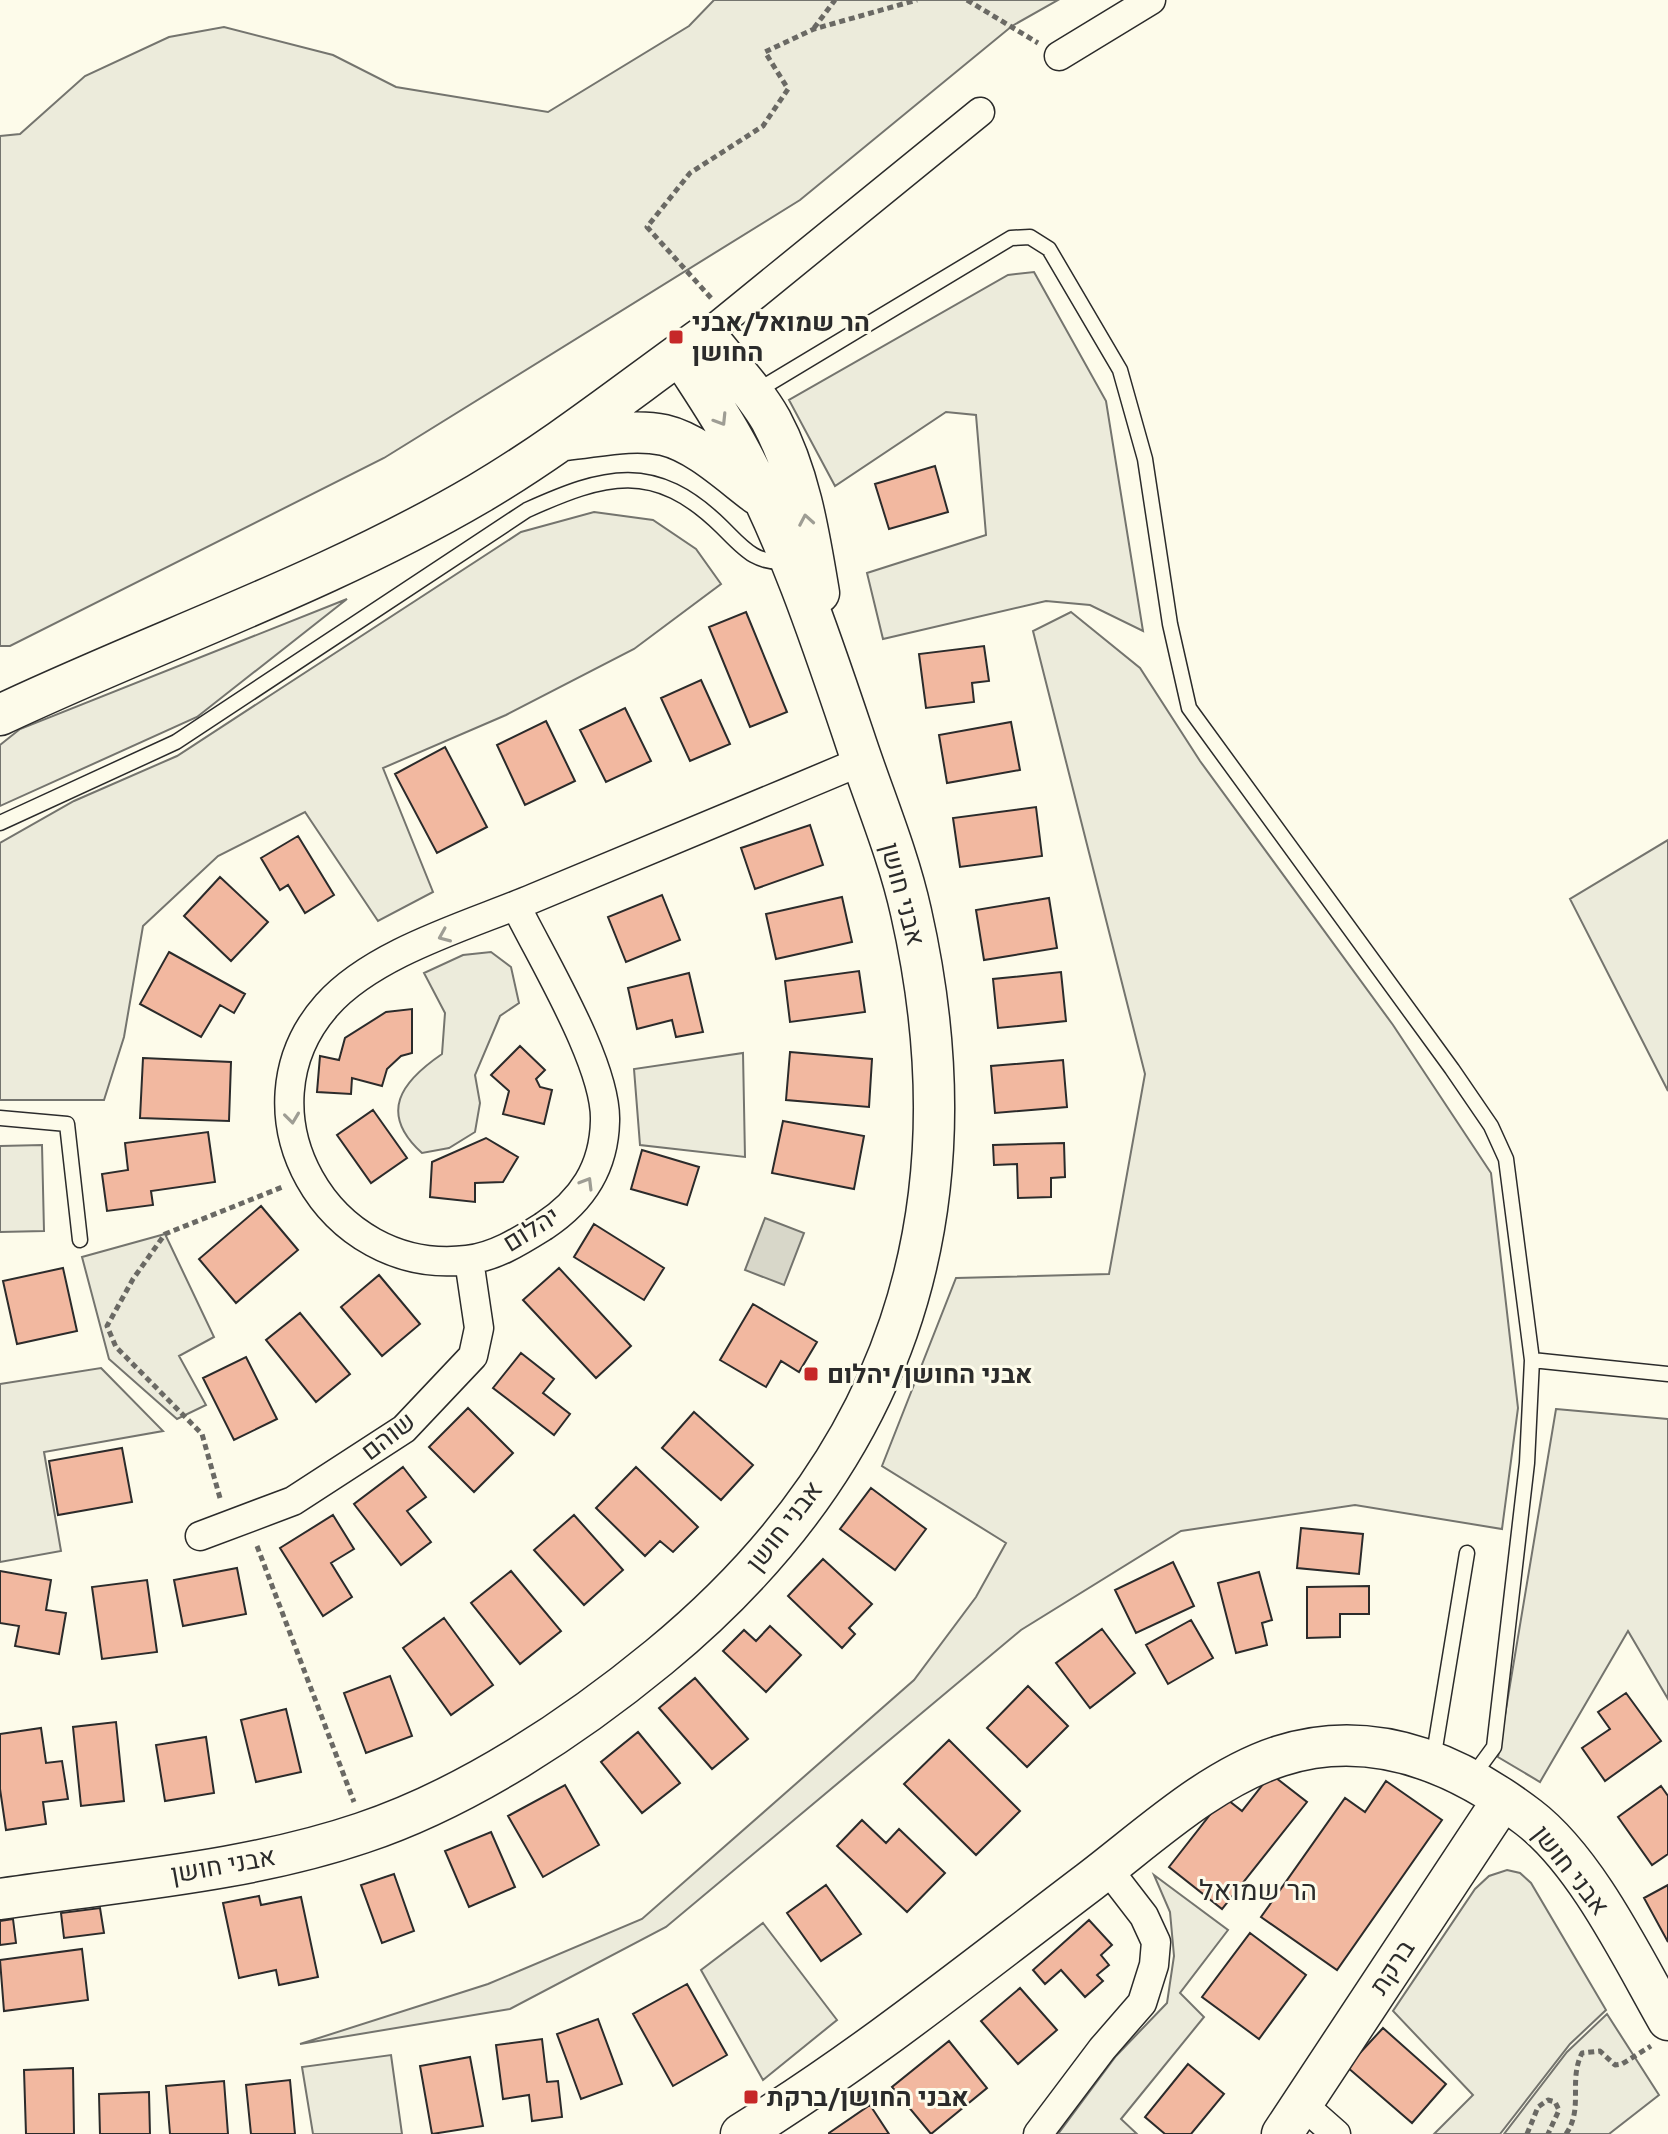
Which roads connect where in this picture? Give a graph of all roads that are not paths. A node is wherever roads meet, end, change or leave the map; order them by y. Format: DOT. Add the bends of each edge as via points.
graph roads {
  1 [pos="1151,0"];
  2 [pos="1059,56"];
  3 [pos="980,112"];
  4 [pos="693,345"];
  5 [pos="752,394"];
  6 [pos="561,441"];
  7 [pos="765,500"];
  8 [pos="788,562"];
  9 [pos="102,667"];
  10 [pos="834,680"];
  11 [pos="0,696"];
  12 [pos="0,715"];
  13 [pos="862,761"];
  14 [pos="0,823"];
  15 [pos="516,906"];
  16 [pos="0,1118"];
  17 [pos="80,1240"];
  18 [pos="469,1260"];
  19 [pos="1532,1360"];
  20 [pos="1668,1374"];
  21 [pos="200,1536"];
  22 [pos="1467,1553"];
  23 [pos="1433,1760"];
  24 [pos="1487,1789"];
  25 [pos="1107,1868"];
  26 [pos="0,1899"];
  27 [pos="1662,2032"];
  28 [pos="1292,2119"];
  29 [pos="741,2134"];
  30 [pos="1038,2134"];
  31 [pos="1336,2134"];
  1 -- 2 [label="street"];
  3 -- 4 [label="street"];
  4 -- 5 [label="street, אבני חושן"];
  4 -- 6 [label="street"];
  4 -- 7 [label="street, אבני חושן, one-way"];
  10 -- 5 [label="street, אבני חושן, one-way" via="803,499 784,446"];
  5 -- 19 [label="lane" via="1011,238 1030,237 1049,249 1120,370 1145,459 1172,637 1189,708 1452,1069 1491,1126 1506,1159"];
  6 -- 7 [label="street" via="625,433 666,435 706,456"];
  6 -- 9 [label="street" via="478,495 341,566"];
  7 -- 8 [label="street, אבני חושן"];
  8 -- 10 [label="street, אבני חושן"];
  8 -- 14 [label="lane" via="766,563 710,516 647,480 581,486 527,510 176,742"];
  9 -- 11 [label="street"];
  9 -- 12 [label="street"];
  10 -- 13 [label="street, אבני חושן"];
  13 -- 15 [label="street, יהלום"];
  13 -- 26 [label="street, אבני חושן" via="911,910 932,1071 933,1161 926,1229 907,1308 881,1378 795,1521 699,1624 614,1694 444,1798 365,1832 293,1853"];
  18 -- 15 [label="street, יהלום, one-way" via="511,1247 555,1218 588,1188 601,1155 599,1082"];
  15 -- 18 [label="street, יהלום, one-way" via="360,977 321,1013 292,1066 289,1114 315,1192 347,1226 382,1249 430,1261"];
  16 -- 17 [label="lane" via="67,1124"];
  18 -- 21 [label="street, שוהם" via="479,1328 473,1356 404,1429 293,1501"];
  19 -- 20 [label="lane"];
  19 -- 24 [label="lane" via="1527,1463"];
  22 -- 23 [label="lane"];
  23 -- 24 [label="street, אבני חושן"];
  23 -- 25 [label="street, אבני חושן" via="1374,1747 1281,1756 1199,1799"];
  24 -- 27 [label="street, אבני חושן" via="1529,1818 1566,1857 1615,1926"];
  24 -- 28 [label="street, ברקת"];
  25 -- 29 [label="street, אבני חושן" via="825,2082"];
  25 -- 30 [label="street" via="1144,1916 1156,1942 1154,1965 1142,2003"];
  28 -- 31 [label="street"];
}
